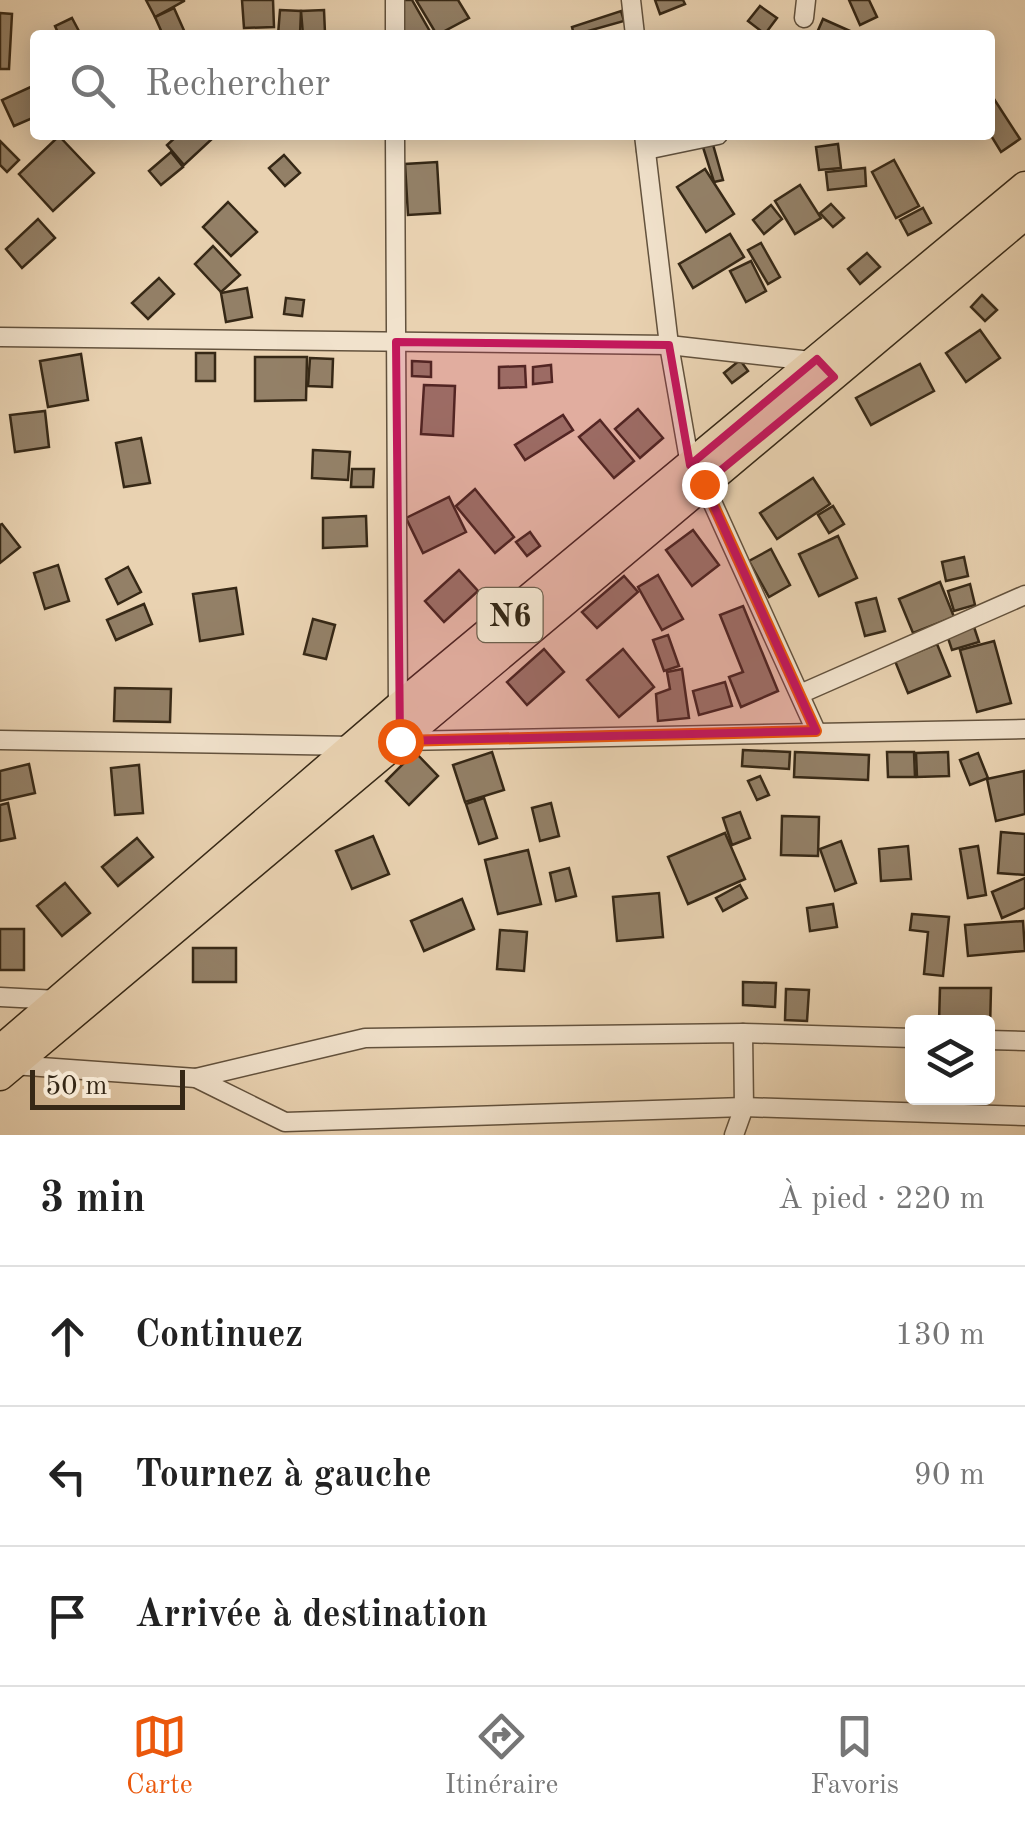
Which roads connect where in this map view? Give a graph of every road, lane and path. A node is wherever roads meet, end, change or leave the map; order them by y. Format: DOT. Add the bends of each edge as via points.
graph roads {
  1 [pos="395,0"];
  2 [pos="632,0"];
  3 [pos="395,30"];
  4 [pos="635,30"];
  5 [pos="395,140"];
  6 [pos="672,140"];
  7 [pos="645,143"];
  8 [pos="1025,186"];
  9 [pos="1025,215"];
  10 [pos="0,336"];
  11 [pos="396,342"];
  12 [pos="669,345"];
  13 [pos="826,368"];
  14 [pos="697,475"];
  15 [pos="1025,596"];
  16 [pos="800,694"];
  17 [pos="398,707"];
  18 [pos="1025,729"];
  19 [pos="816,731"];
  20 [pos="0,740"];
  21 [pos="400,741"];
  22 [pos="354,746"];
  23 [pos="0,997"];
  24 [pos="69,1003"];
  25 [pos="744,1034"];
  26 [pos="905,1038"];
  27 [pos="995,1040"];
  28 [pos="1025,1041"];
  29 [pos="4,1064"];
  30 [pos="196,1078"];
  31 [pos="744,1107"];
  32 [pos="1025,1116"];
  33 [pos="285,1128"];
  34 [pos="734,1135"];
  1 -- 3 [label="street"];
  2 -- 4 [label="street"];
  5 -- 11 [label="street"];
  6 -- 7 [label="street"];
  7 -- 12 [label="street"];
  8 -- 13 [label="highway, N6"];
  9 -- 13 [label="highway, N6"];
  10 -- 11 [label="street"];
  11 -- 12 [label="street"];
  11 -- 17 [label="street"];
  12 -- 13 [label="street"];
  12 -- 14 [label="street"];
  13 -- 14 [label="highway, N6"];
  14 -- 16 [label="street"];
  14 -- 17 [label="highway, N6"];
  14 -- 21 [label="highway, N6"];
  15 -- 16 [label="street"];
  16 -- 19 [label="street"];
  17 -- 21 [label="street"];
  17 -- 22 [label="highway, N6"];
  18 -- 19 [label="street"];
  19 -- 21 [label="street"];
  20 -- 22 [label="street"];
  21 -- 22 [label="street"];
  21 -- 24 [label="highway, N6"];
  22 -- 24 [label="highway, N6"];
  23 -- 24 [label="street"];
  24 -- 29 [label="highway, N6"];
  25 -- 26 [label="street"];
  25 -- 30 [label="street" via="365,1038"];
  25 -- 31 [label="street"];
  27 -- 28 [label="street"];
  29 -- 30 [label="street"];
  30 -- 33 [label="street"];
  31 -- 32 [label="street"];
  31 -- 33 [label="street"];
  31 -- 34 [label="street"];
}
